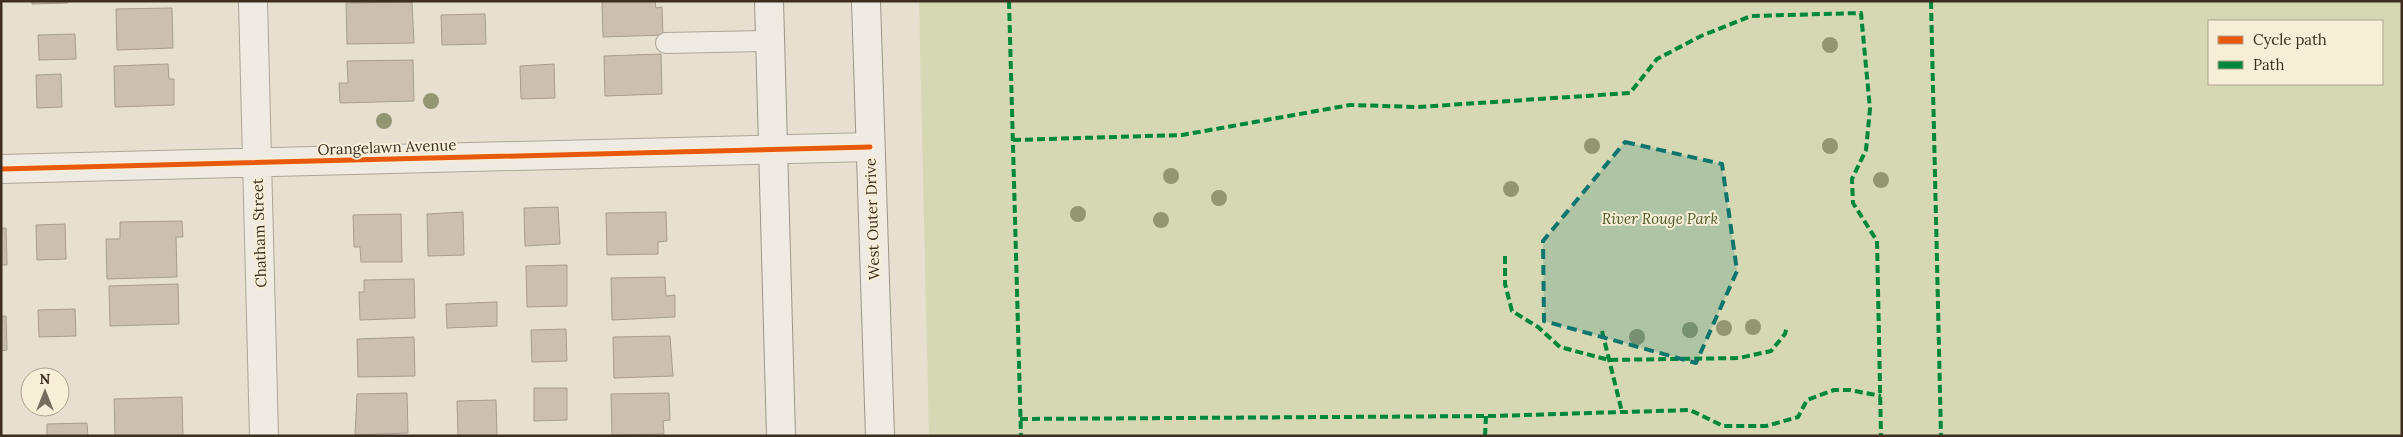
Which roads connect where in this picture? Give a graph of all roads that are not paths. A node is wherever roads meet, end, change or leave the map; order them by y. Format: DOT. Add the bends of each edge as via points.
graph roads {
  1 [pos="253,1"];
  2 [pos="769,1"];
  3 [pos="866,1"];
  4 [pos="770,41"];
  5 [pos="666,43"];
  6 [pos="870,147"];
  7 [pos="773,148"];
  8 [pos="257,163"];
  9 [pos="1,169"];
  10 [pos="264,436"];
  11 [pos="781,436"];
  12 [pos="880,436"];
  1 -- 8 [label="street, Chatham Street"];
  2 -- 4 [label="street"];
  3 -- 6 [label="street, West Outer Drive"];
  4 -- 5 [label="lane"];
  4 -- 7 [label="street"];
  6 -- 7 [label="street, Orangelawn Avenue"];
  6 -- 12 [label="street, West Outer Drive"];
  7 -- 8 [label="street, Orangelawn Avenue"];
  7 -- 11 [label="street"];
  8 -- 9 [label="street, Orangelawn Avenue"];
  8 -- 10 [label="street, Chatham Street"];
}
